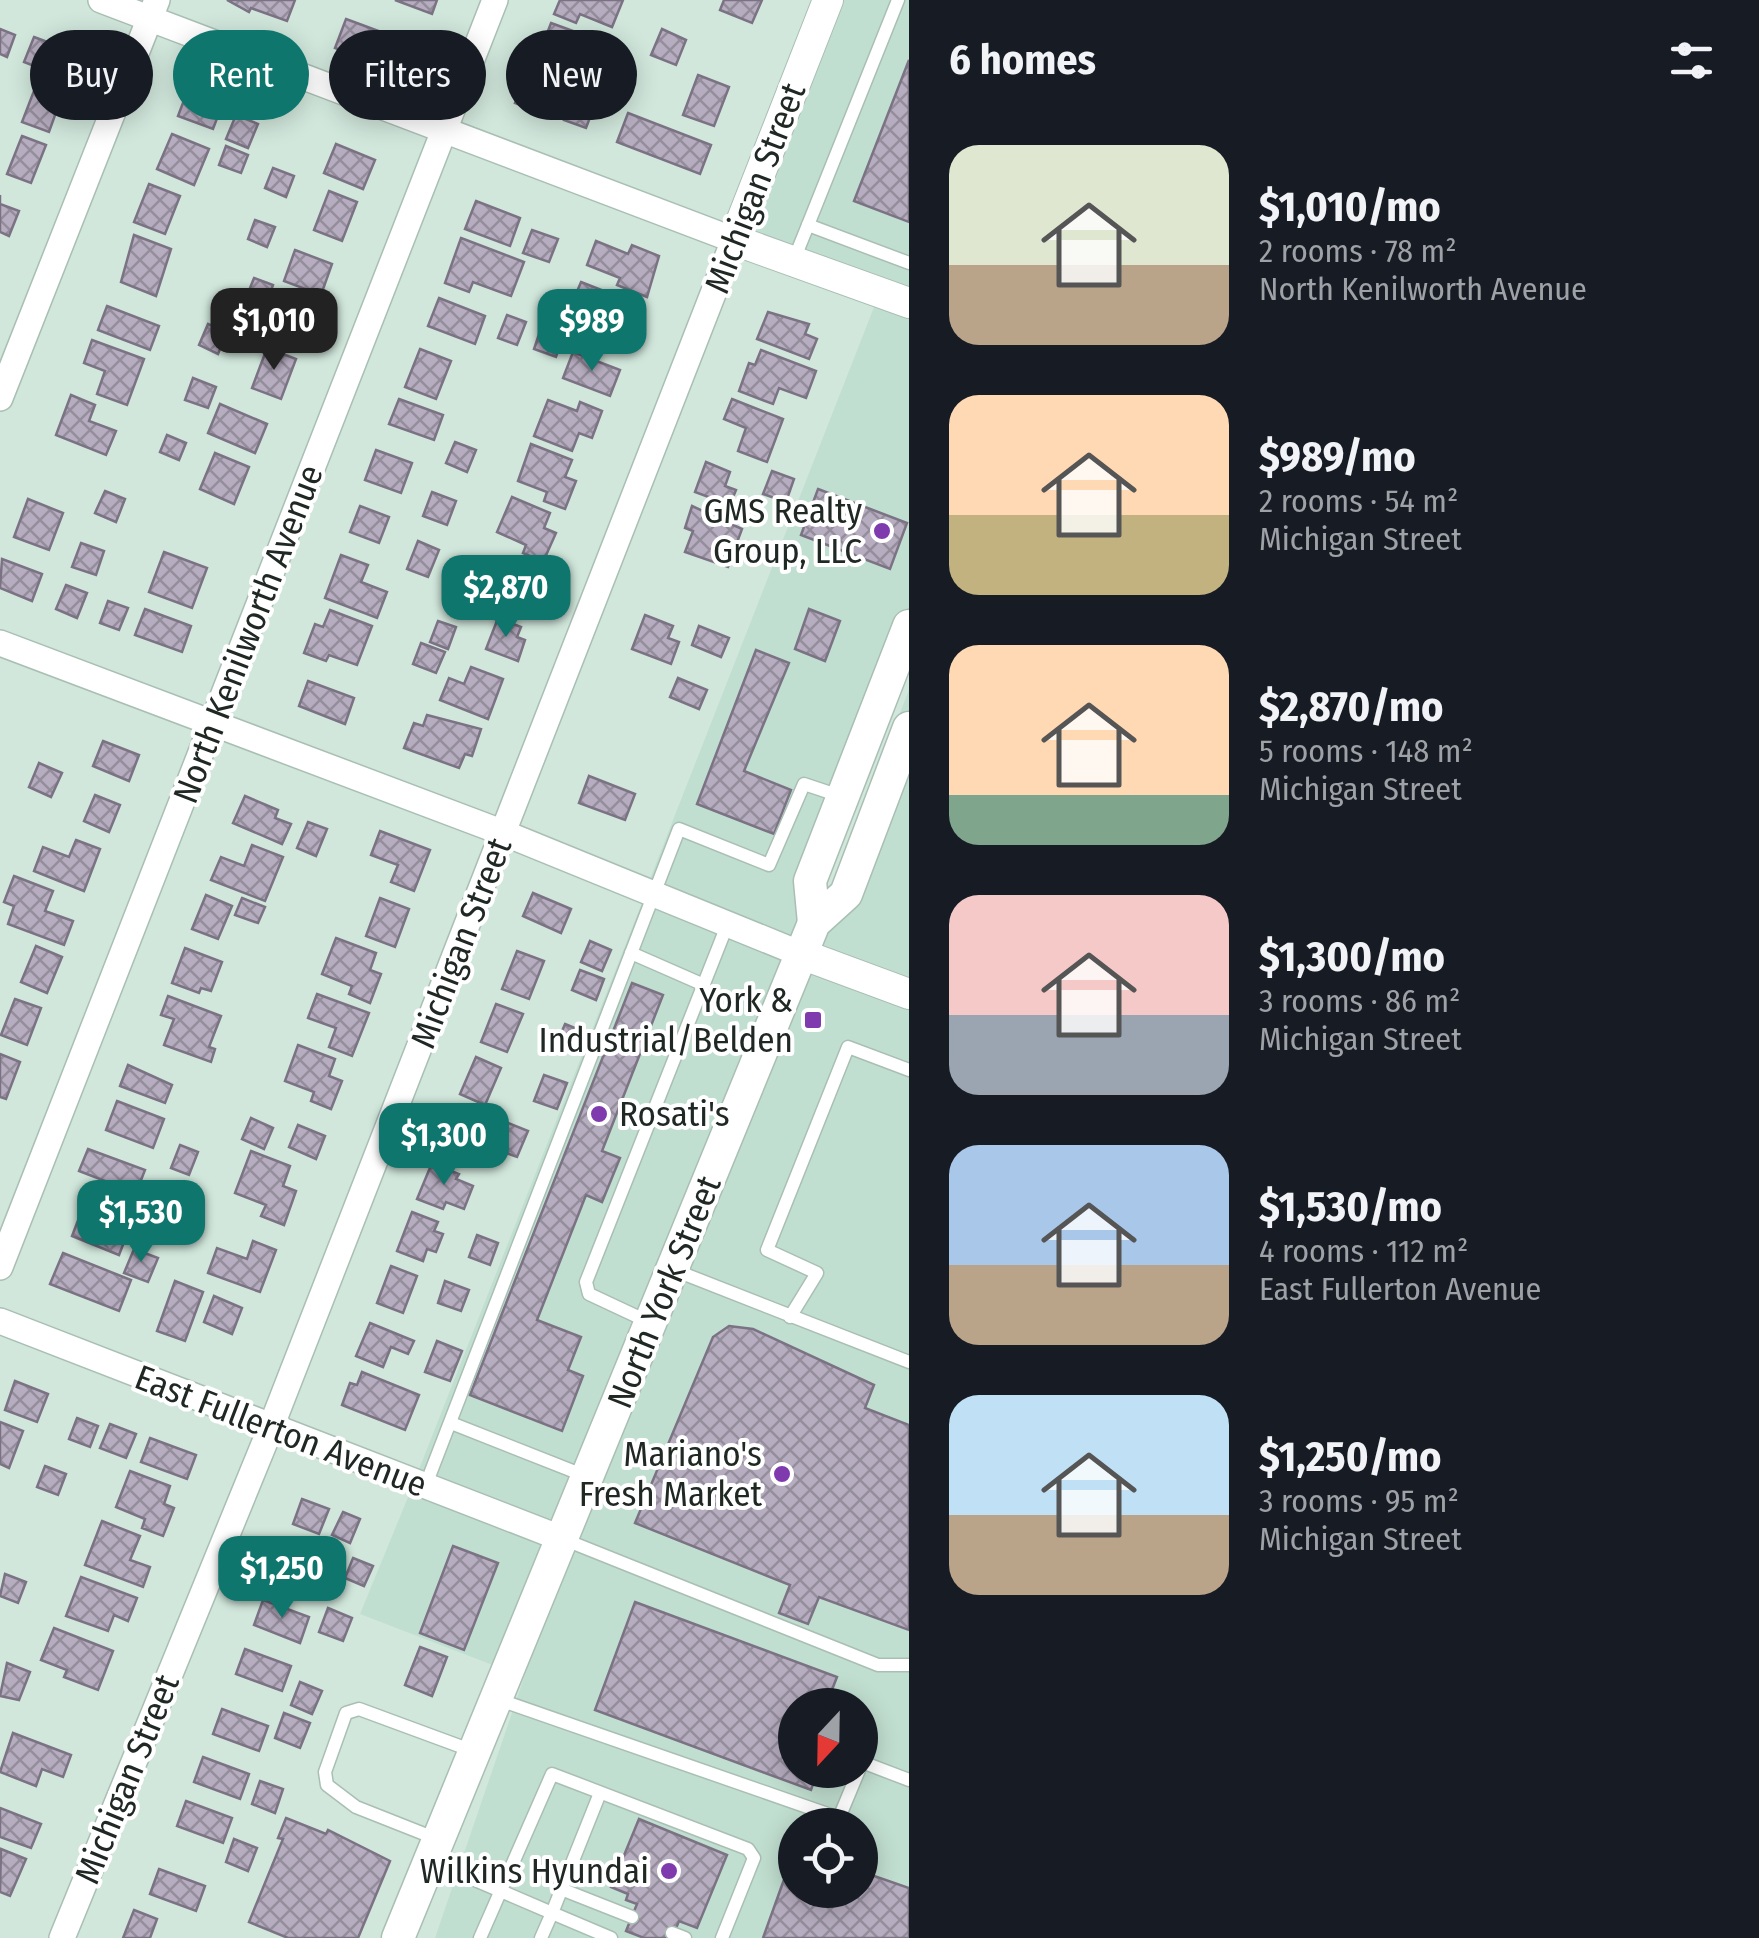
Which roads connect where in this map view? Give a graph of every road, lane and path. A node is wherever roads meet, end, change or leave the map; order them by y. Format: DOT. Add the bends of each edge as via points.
graph roads {
  1 [pos="101,0"];
  2 [pos="495,0"];
  3 [pos="828,0"];
  4 [pos="898,0"];
  5 [pos="154,9"];
  6 [pos="444,132"];
  7 [pos="808,225"];
  8 [pos="734,240"];
  9 [pos="793,262"];
  10 [pos="909,263"];
  11 [pos="909,303"];
  12 [pos="0,398"];
  13 [pos="909,626"];
  14 [pos="0,643"];
  15 [pos="214,724"];
  16 [pos="909,728"];
  17 [pos="842,798"];
  18 [pos="504,833"];
  19 [pos="654,893"];
  20 [pos="728,923"];
  21 [pos="814,923"];
  22 [pos="631,954"];
  23 [pos="801,954"];
  24 [pos="704,985"];
  25 [pos="909,994"];
  26 [pos="909,1070"];
  27 [pos="0,1267"];
  28 [pos="673,1270"];
  29 [pos="790,1317"];
  30 [pos="0,1321"];
  31 [pos="652,1324"];
  32 [pos="909,1362"];
  33 [pos="451,1423"];
  34 [pos="271,1428"];
  35 [pos="589,1478"];
  36 [pos="425,1486"];
  37 [pos="563,1540"];
  38 [pos="909,1666"];
  39 [pos="497,1699"];
  40 [pos="476,1752"];
  41 [pos="878,1768"];
  42 [pos="909,1780"];
  43 [pos="852,1788"];
  44 [pos="600,1793"];
  45 [pos="435,1850"];
  46 [pos="561,1890"];
  47 [pos="500,1891"];
  48 [pos="552,1914"];
  49 [pos="632,1917"];
  50 [pos="62,1938"];
  51 [pos="398,1938"];
  52 [pos="480,1938"];
  53 [pos="541,1938"];
  54 [pos="611,1938"];
  55 [pos="722,1938"];
  1 -- 5 [label="street"];
  2 -- 6 [label="street, North Kenilworth Avenue"];
  3 -- 8 [label="street, Michigan Street"];
  4 -- 7 [label="lane"];
  5 -- 6 [label="street"];
  5 -- 12 [label="street"];
  6 -- 8 [label="street"];
  6 -- 15 [label="street, North Kenilworth Avenue"];
  7 -- 9 [label="lane"];
  7 -- 10 [label="lane"];
  8 -- 9 [label="street"];
  8 -- 18 [label="street, Michigan Street"];
  9 -- 11 [label="street"];
  13 -- 17 [label="main road, North York Street"];
  14 -- 15 [label="street"];
  15 -- 18 [label="street"];
  15 -- 27 [label="street, North Kenilworth Avenue"];
  16 -- 21 [label="main road, North York Street" via="846,894"];
  17 -- 19 [label="lane" via="804,784 769,864 679,829"];
  17 -- 21 [label="main road, North York Street" via="810,881"];
  18 -- 19 [label="street"];
  18 -- 34 [label="street, Michigan Street"];
  19 -- 20 [label="street"];
  19 -- 22 [label="lane"];
  20 -- 23 [label="street"];
  20 -- 24 [label="lane"];
  21 -- 23 [label="main road, North York Street"];
  22 -- 24 [label="lane"];
  22 -- 33 [label="lane"];
  23 -- 25 [label="street"];
  23 -- 28 [label="main road, North York Street"];
  24 -- 31 [label="lane" via="586,1282 589,1294"];
  26 -- 29 [label="lane" via="848,1047 767,1250 817,1273"];
  28 -- 29 [label="lane"];
  28 -- 31 [label="main road, North York Street"];
  29 -- 32 [label="lane"];
  30 -- 34 [label="street, East Fullerton Avenue"];
  31 -- 35 [label="main road, North York Street"];
  33 -- 35 [label="lane"];
  33 -- 36 [label="lane"];
  34 -- 36 [label="street, East Fullerton Avenue"];
  34 -- 50 [label="street, Michigan Street"];
  35 -- 37 [label="main road, North York Street"];
  36 -- 37 [label="street, East Fullerton Avenue"];
  37 -- 38 [label="lane" via="878,1665"];
  37 -- 39 [label="main road, North York Street"];
  39 -- 40 [label="main road, North York Street"];
  39 -- 43 [label="lane" via="840,1818"];
  40 -- 45 [label="main road, North York Street"];
  40 -- 45 [label="lane" via="359,1709 346,1713 325,1772 327,1785"];
  41 -- 42 [label="lane"];
  44 -- 46 [label="lane"];
  44 -- 47 [label="lane" via="552,1774"];
  44 -- 55 [label="lane" via="748,1848 754,1858"];
  45 -- 47 [label="lane"];
  45 -- 51 [label="main road, North York Street"];
  46 -- 48 [label="lane"];
  46 -- 49 [label="lane"];
  47 -- 48 [label="lane"];
  47 -- 52 [label="lane"];
  48 -- 53 [label="lane"];
  48 -- 54 [label="lane"];
}
